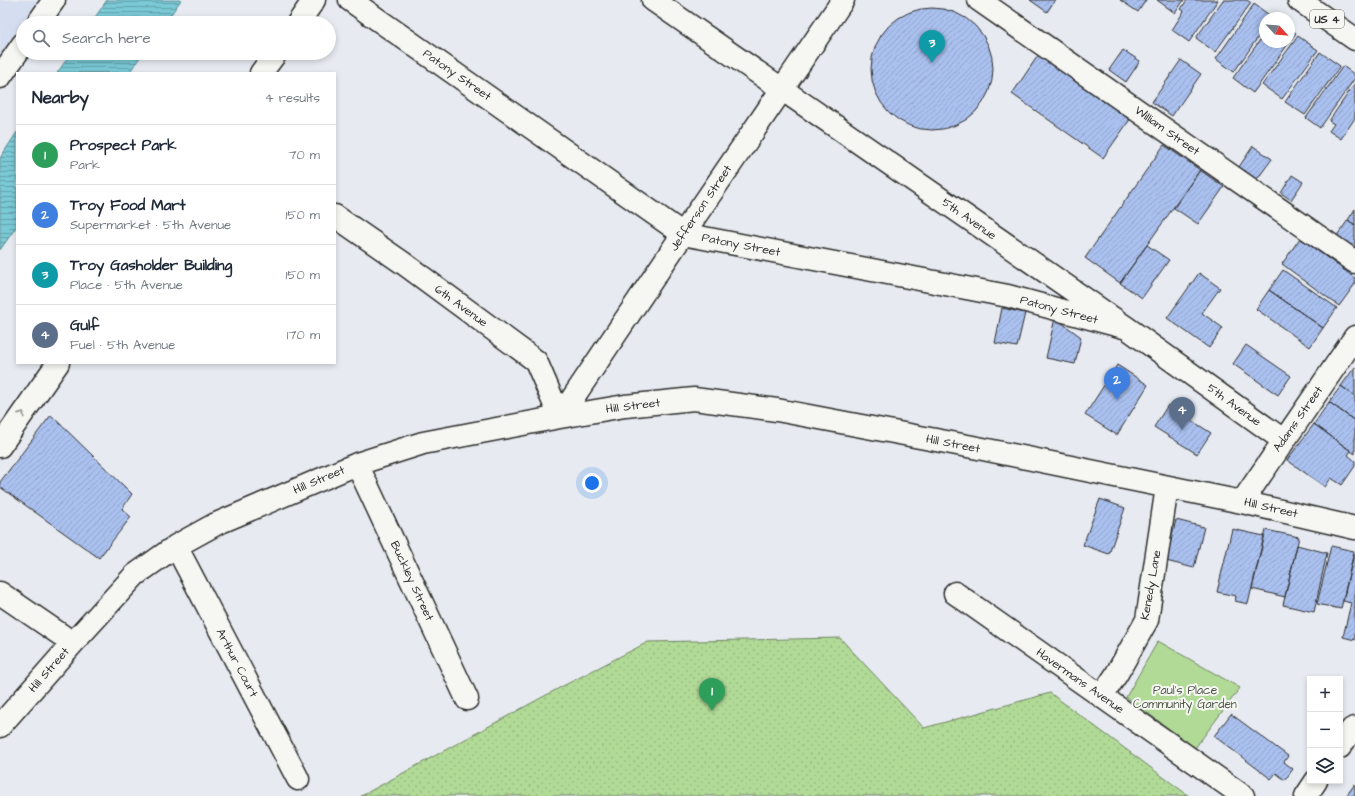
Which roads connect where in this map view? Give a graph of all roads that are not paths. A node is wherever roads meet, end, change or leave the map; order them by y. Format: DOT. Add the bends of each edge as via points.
graph roads {
  1 [pos="54,0"];
  2 [pos="314,0"];
  3 [pos="350,0"];
  4 [pos="654,0"];
  5 [pos="842,0"];
  6 [pos="979,0"];
  7 [pos="1299,0"];
  8 [pos="43,16"];
  9 [pos="303,16"];
  10 [pos="1355,39"];
  11 [pos="16,54"];
  12 [pos="271,60"];
  13 [pos="262,72"];
  14 [pos="0,78"];
  15 [pos="782,88"];
  16 [pos="339,224"];
  17 [pos="683,234"];
  18 [pos="1355,262"];
  19 [pos="1127,328"];
  20 [pos="1355,337"];
  21 [pos="57,364"];
  22 [pos="560,417"];
  23 [pos="1283,440"];
  24 [pos="0,446"];
  25 [pos="357,464"];
  26 [pos="1167,487"];
  27 [pos="1242,502"];
  28 [pos="1355,528"];
  29 [pos="176,546"];
  30 [pos="0,593"];
  31 [pos="955,593"];
  32 [pos="73,643"];
  33 [pos="1102,696"];
  34 [pos="467,699"];
  35 [pos="0,726"];
  36 [pos="1355,728"];
  37 [pos="1343,742"];
  38 [pos="298,779"];
  39 [pos="1314,784"];
  40 [pos="1243,796"];
  41 [pos="1306,796"];
  1 -- 8 [label="street"];
  2 -- 9 [label="street"];
  3 -- 17 [label="street, Patony Street"];
  4 -- 15 [label="street, 5th Avenue"];
  5 -- 15 [label="street, Jefferson Street"];
  6 -- 18 [label="street, William Street"];
  7 -- 10 [label="street, US 4"];
  11 -- 14 [label="street"];
  12 -- 13 [label="street"];
  15 -- 17 [label="street, Jefferson Street"];
  15 -- 19 [label="street, 5th Avenue"];
  16 -- 22 [label="street, 6th Avenue" via="403,263 536,361"];
  17 -- 19 [label="street, Patony Street" via="1008,296"];
  17 -- 22 [label="street, Jefferson Street"];
  19 -- 23 [label="street, 5th Avenue"];
  20 -- 23 [label="street, Adams Street"];
  24 -- 21 [label="street, one-way"];
  22 -- 25 [label="street, Hill Street" via="423,444"];
  22 -- 26 [label="street, Hill Street" via="625,406 694,399 777,410"];
  23 -- 27 [label="street, Adams Street"];
  25 -- 29 [label="street, Hill Street" via="216,524"];
  25 -- 34 [label="street, Buckley Street"];
  26 -- 27 [label="street, Hill Street"];
  26 -- 33 [label="street, Kenedy Lane" via="1146,620"];
  27 -- 28 [label="street, Hill Street"];
  29 -- 32 [label="street, Hill Street" via="135,575"];
  29 -- 38 [label="street, Arthur Court"];
  30 -- 32 [label="street"];
  31 -- 33 [label="street, Havermans Avenue"];
  32 -- 35 [label="street, Hill Street"];
  33 -- 40 [label="street, Havermans Avenue"];
  36 -- 37 [label="street"];
  39 -- 41 [label="street"];
}
